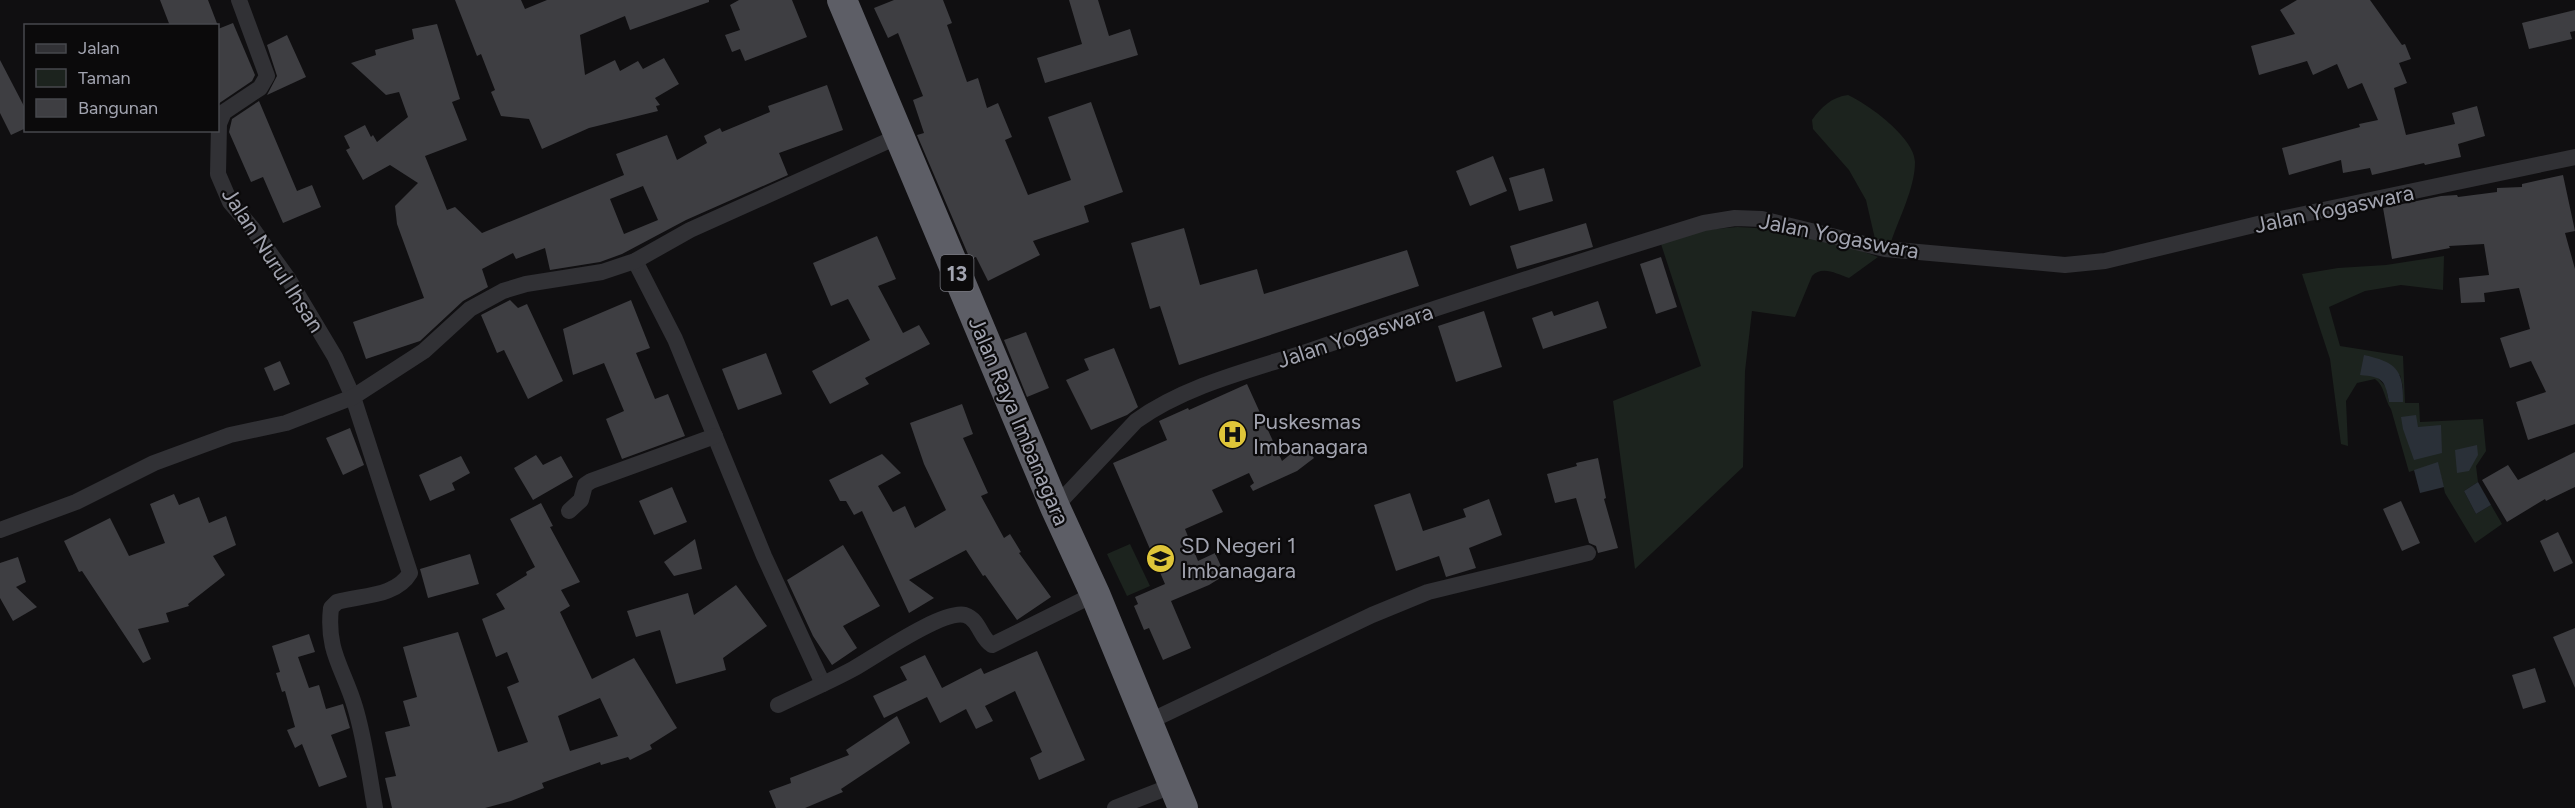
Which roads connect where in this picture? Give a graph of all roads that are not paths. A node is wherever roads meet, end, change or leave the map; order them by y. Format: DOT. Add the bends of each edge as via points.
graph roads {
  1 [pos="239,0"];
  2 [pos="842,0"];
  3 [pos="219,124"];
  4 [pos="219,132"];
  5 [pos="899,136"];
  6 [pos="2575,157"];
  7 [pos="635,261"];
  8 [pos="353,397"];
  9 [pos="715,436"];
  10 [pos="1055,507"];
  11 [pos="569,512"];
  12 [pos="0,530"];
  13 [pos="1588,553"];
  14 [pos="1095,594"];
  15 [pos="823,684"];
  16 [pos="778,705"];
  17 [pos="1149,722"];
  18 [pos="1179,797"];
  19 [pos="375,808"];
  20 [pos="1115,808"];
  1 -- 3 [label="street, Jalan Nurul Ihsan" via="267,76 260,88 224,112"];
  2 -- 5 [label="highway, Jalan Raya Imbanagara / 13"];
  4 -- 8 [label="street, Jalan Nurul Ihsan" via="218,174 230,202 314,318"];
  5 -- 7 [label="street" via="690,230"];
  5 -- 10 [label="highway, Jalan Raya Imbanagara / 13"];
  6 -- 10 [label="street, Jalan Yogaswara" via="2262,223 2105,261 2065,265 1885,249 1762,219 1704,223 1193,391 1136,421"];
  7 -- 8 [label="street" via="602,272 503,291 470,309 424,351"];
  7 -- 9 [label="street" via="675,339"];
  8 -- 12 [label="street" via="286,423 230,435 154,463 76,502"];
  8 -- 19 [label="street" via="410,573 394,589 338,602 331,608 330,637 354,705"];
  9 -- 11 [label="street" via="585,485 581,500"];
  9 -- 15 [label="street"];
  10 -- 14 [label="highway, Jalan Raya Imbanagara / 13"];
  13 -- 17 [label="street" via="1428,592"];
  14 -- 15 [label="street" via="992,645 975,622 964,615 953,616 881,650"];
  14 -- 17 [label="highway, Jalan Raya Imbanagara / 13"];
  15 -- 16 [label="street"];
  17 -- 18 [label="highway, Jalan Raya Imbanagara / 13"];
  18 -- 20 [label="street"];
}
